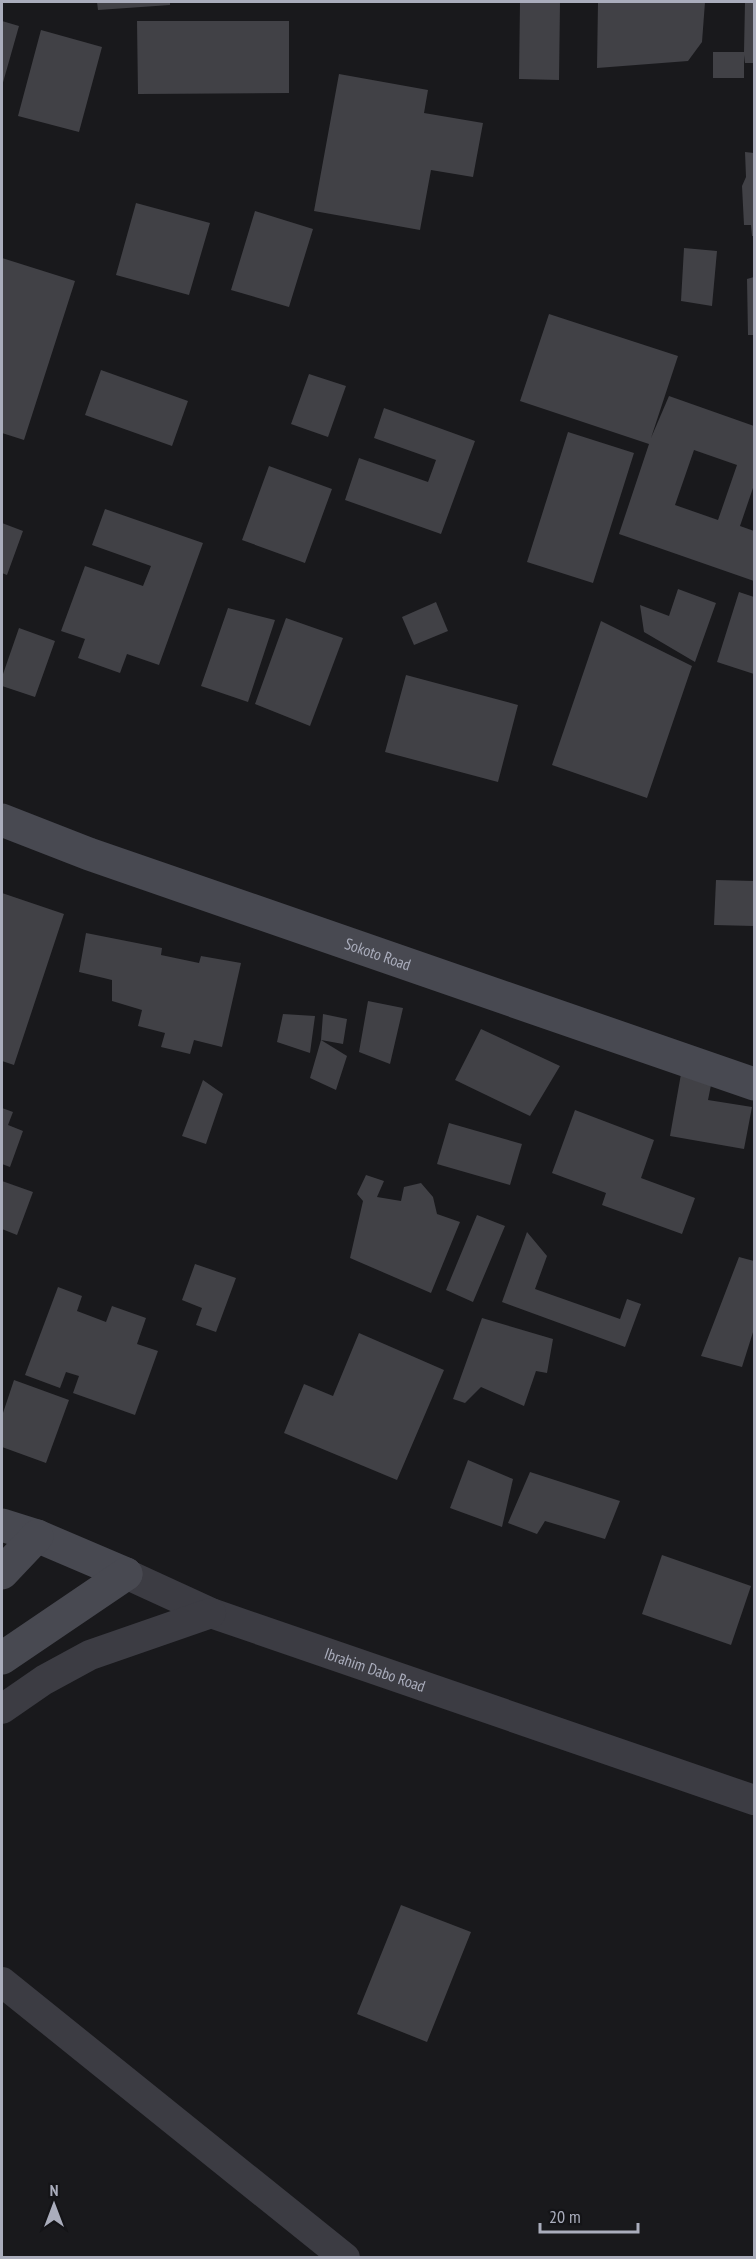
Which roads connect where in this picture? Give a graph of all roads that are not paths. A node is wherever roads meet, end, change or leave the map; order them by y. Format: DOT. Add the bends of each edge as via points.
graph roads {
  1 [pos="2,820"];
  2 [pos="754,1084"];
  3 [pos="2,1525"];
  4 [pos="37,1536"];
  5 [pos="2,1573"];
  6 [pos="126,1574"];
  7 [pos="211,1613"];
  8 [pos="2,1658"];
  9 [pos="2,1709"];
  10 [pos="754,1800"];
  11 [pos="2,1982"];
  12 [pos="345,2258"];
  1 -- 2 [label="street, Sokoto Road" via="89,854"];
  3 -- 4 [label="street, Ibrahim Dabo Road"];
  4 -- 5 [label="street"];
  4 -- 6 [label="street, Ibrahim Dabo Road"];
  6 -- 7 [label="street, Ibrahim Dabo Road"];
  6 -- 8 [label="street"];
  7 -- 9 [label="street" via="90,1655"];
  7 -- 10 [label="street, Ibrahim Dabo Road"];
  11 -- 12 [label="street"];
}
